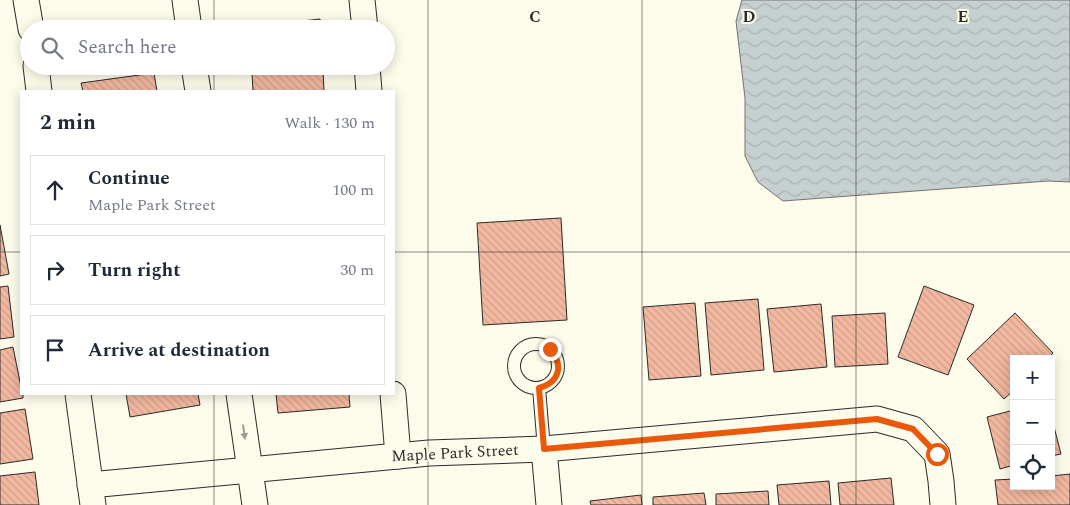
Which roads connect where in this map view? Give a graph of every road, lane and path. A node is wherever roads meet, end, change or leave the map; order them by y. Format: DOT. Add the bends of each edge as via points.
graph roads {
  1 [pos="26,0"];
  2 [pos="185,0"];
  3 [pos="362,0"];
  4 [pos="29,20"];
  5 [pos="188,20"];
  6 [pos="363,20"];
  7 [pos="37,75"];
  8 [pos="195,75"];
  9 [pos="368,75"];
  10 [pos="39,90"];
  11 [pos="198,90"];
  12 [pos="369,90"];
  13 [pos="539,388"];
  14 [pos="78,395"];
  15 [pos="239,395"];
  16 [pos="393,395"];
  17 [pos="544,449"];
  18 [pos="398,456"];
  19 [pos="250,469"];
  20 [pos="92,495"];
  21 [pos="255,505"];
  22 [pos="549,505"];
  23 [pos="943,505"];
  1 -- 4 [label="street"];
  2 -- 5 [label="street"];
  3 -- 6 [label="street"];
  7 -- 10 [label="street"];
  8 -- 11 [label="street"];
  9 -- 12 [label="street"];
  13 -- 17 [label="lane"];
  14 -- 20 [label="street"];
  15 -- 19 [label="street, one-way"];
  16 -- 18 [label="street"];
  17 -- 18 [label="street, Maple Park Street"];
  17 -- 22 [label="street"];
  17 -- 23 [label="street, Maple Park Street" via="877,419 913,429 937,454"];
  18 -- 19 [label="street, Maple Park Street"];
  19 -- 20 [label="street, Maple Park Street"];
  19 -- 21 [label="street"];
}
